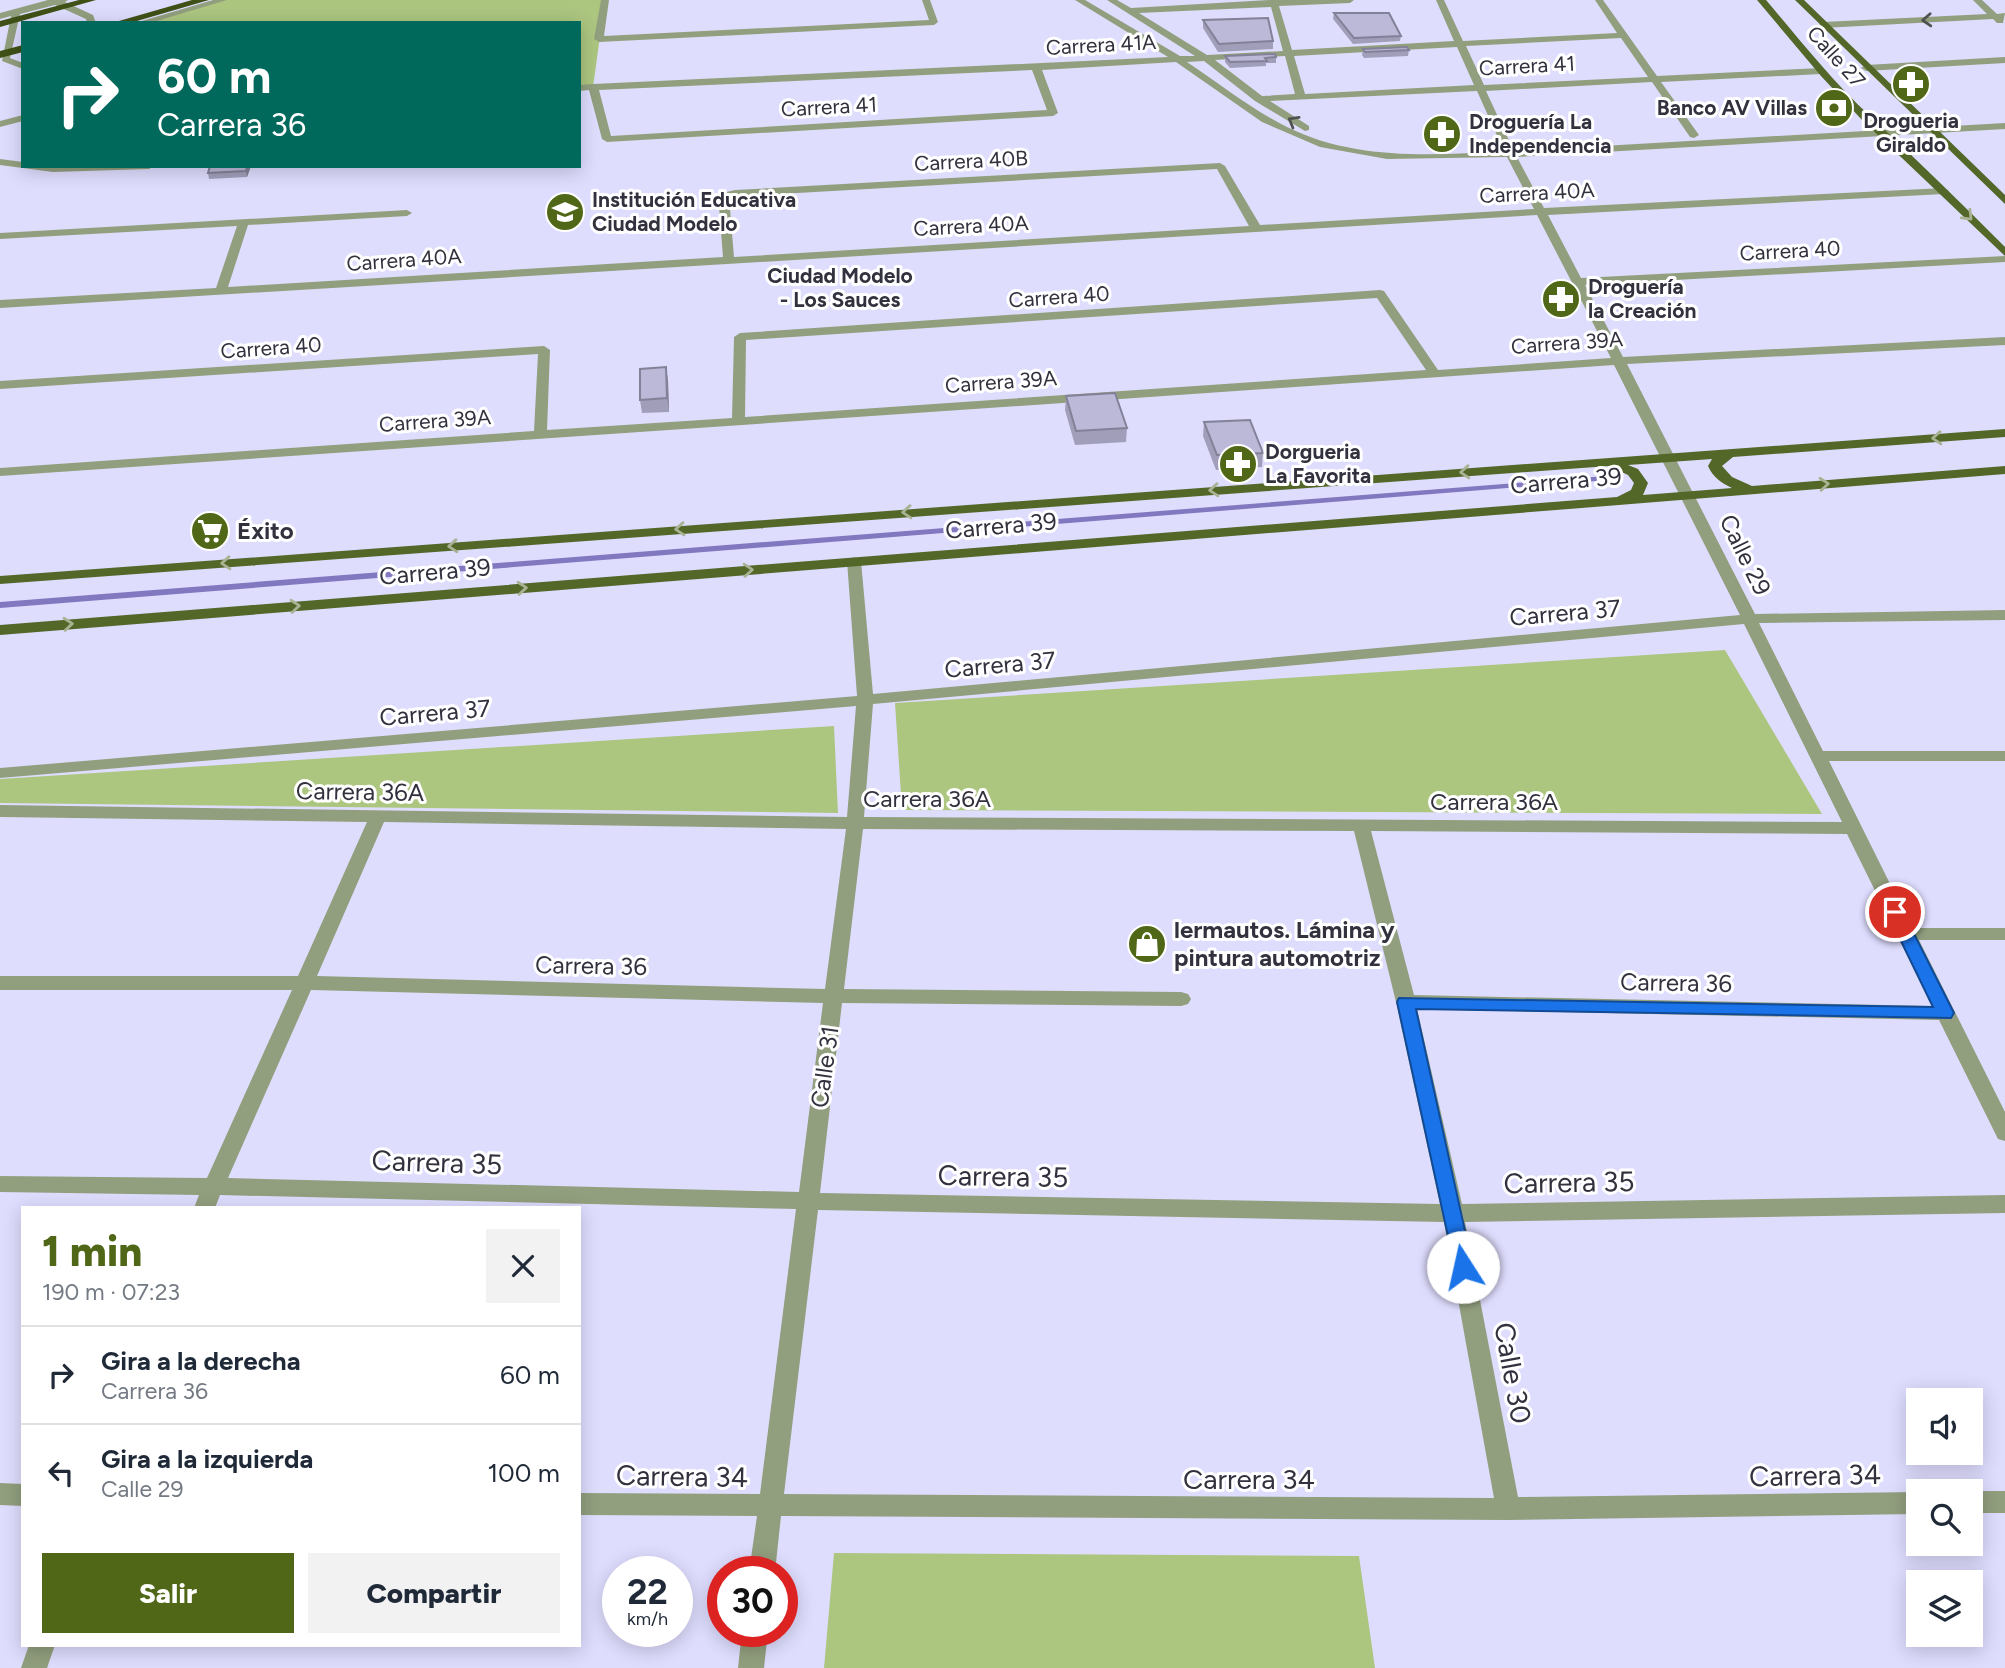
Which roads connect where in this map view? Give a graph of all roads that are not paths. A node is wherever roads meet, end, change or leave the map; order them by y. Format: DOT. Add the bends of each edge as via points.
graph roads {
  1 [pos="91,0"];
  2 [pos="205,0"];
  3 [pos="223,0"];
  4 [pos="605,0"];
  5 [pos="926,0"];
  6 [pos="1079,0"];
  7 [pos="1111,0"];
  8 [pos="1350,0"];
  9 [pos="1440,0"];
  10 [pos="1599,0"];
  11 [pos="1761,0"];
  12 [pos="1799,0"];
  13 [pos="1976,0"];
  14 [pos="60,2"];
  15 [pos="1274,2"];
  16 [pos="0,5"];
  17 [pos="1129,11"];
  18 [pos="1099,12"];
  19 [pos="0,16"];
  20 [pos="2000,16"];
  21 [pos="15,17"];
  22 [pos="91,21"];
  23 [pos="125,21"];
  24 [pos="146,21"];
  25 [pos="0,24"];
  26 [pos="1823,25"];
  27 [pos="2005,25"];
  28 [pos="1624,35"];
  29 [pos="1462,44"];
  30 [pos="21,49"];
  31 [pos="21,54"];
  32 [pos="1290,54"];
  33 [pos="3,57"];
  34 [pos="1206,58"];
  35 [pos="1179,60"];
  36 [pos="2005,60"];
  37 [pos="21,65"];
  38 [pos="1035,67"];
  39 [pos="1866,68"];
  40 [pos="1821,71"];
  41 [pos="1654,79"];
  42 [pos="593,87"];
  43 [pos="581,88"];
  44 [pos="1482,88"];
  45 [pos="1301,97"];
  46 [pos="1259,99"];
  47 [pos="1235,101"];
  48 [pos="2005,117"];
  49 [pos="21,119"];
  50 [pos="1923,122"];
  51 [pos="0,124"];
  52 [pos="1874,125"];
  53 [pos="2005,126"];
  54 [pos="1932,131"];
  55 [pos="1884,133"];
  56 [pos="1694,135"];
  57 [pos="1373,150"];
  58 [pos="1508,150"];
  59 [pos="0,162"];
  60 [pos="21,165"];
  61 [pos="45,168"];
  62 [pos="85,168"];
  63 [pos="1944,191"];
  64 [pos="2005,201"];
  65 [pos="1540,212"];
  66 [pos="407,213"];
  67 [pos="244,222"];
  68 [pos="1256,229"];
  69 [pos="0,236"];
  70 [pos="2005,256"];
  71 [pos="729,260"];
  72 [pos="1577,282"];
  73 [pos="221,291"];
  74 [pos="0,304"];
  75 [pos="2005,341"];
  76 [pos="1618,361"];
  77 [pos="1434,373"];
  78 [pos="0,385"];
  79 [pos="737,421"];
  80 [pos="2005,433"];
  81 [pos="540,435"];
  82 [pos="1730,453"];
  83 [pos="1668,458"];
  84 [pos="1607,461"];
  85 [pos="2005,470"];
  86 [pos="0,471"];
  87 [pos="1756,490"];
  88 [pos="1687,495"];
  89 [pos="1622,499"];
  90 [pos="854,561"];
  91 [pos="0,580"];
  92 [pos="2005,615"];
  93 [pos="1749,619"];
  94 [pos="0,630"];
  95 [pos="865,700"];
  96 [pos="2005,756"];
  97 [pos="1818,757"];
  98 [pos="0,773"];
  99 [pos="0,811"];
  100 [pos="379,817"];
  101 [pos="855,823"];
  102 [pos="1362,825"];
  103 [pos="1854,828"];
  104 [pos="1906,934"];
  105 [pos="2005,934"];
  106 [pos="0,983"];
  107 [pos="306,983"];
  108 [pos="834,996"];
  109 [pos="1181,999"];
  110 [pos="1406,1002"];
  111 [pos="1945,1013"];
  112 [pos="2005,1133"];
  113 [pos="0,1184"];
  114 [pos="213,1185"];
  115 [pos="807,1203"];
  116 [pos="2005,1203"];
  117 [pos="205,1206"];
  118 [pos="1453,1213"];
  119 [pos="0,1494"];
  120 [pos="21,1495"];
  121 [pos="1983,1502"];
  122 [pos="2005,1502"];
  123 [pos="1906,1503"];
  124 [pos="581,1504"];
  125 [pos="769,1507"];
  126 [pos="1508,1509"];
  127 [pos="764,1556"];
  128 [pos="42,1647"];
  129 [pos="753,1647"];
  130 [pos="34,1668"];
  131 [pos="751,1668"];
  1 -- 14 [label="highway"];
  2 -- 23 [label="highway"];
  3 -- 24 [label="street"];
  4 -- 5 [label="street" via="599,39 934,22"];
  6 -- 18 [label="street"];
  7 -- 17 [label="street"];
  8 -- 15 [label="street"];
  9 -- 29 [label="street, Calle 29"];
  10 -- 28 [label="street"];
  11 -- 40 [label="main road, Calle 27"];
  12 -- 26 [label="main road, Calle 27"];
  13 -- 20 [label="street"];
  14 -- 21 [label="highway"];
  14 -- 22 [label="street" via="90,16"];
  15 -- 17 [label="street"];
  15 -- 32 [label="street"];
  16 -- 21 [label="street"];
  17 -- 18 [label="street"];
  17 -- 34 [label="street"];
  18 -- 35 [label="street"];
  19 -- 21 [label="street"];
  20 -- 26 [label="street, one-way"];
  20 -- 27 [label="street"];
  21 -- 25 [label="highway"];
  21 -- 33 [label="street"];
  26 -- 39 [label="main road, Calle 27"];
  28 -- 29 [label="street, Carrera 41A"];
  28 -- 41 [label="street"];
  29 -- 32 [label="street, Carrera 41A"];
  29 -- 44 [label="street, Calle 29"];
  30 -- 33 [label="highway"];
  31 -- 33 [label="street"];
  32 -- 34 [label="street, Carrera 41A"];
  32 -- 45 [label="street"];
  33 -- 37 [label="street"];
  34 -- 35 [label="street, Carrera 41A"];
  34 -- 46 [label="street"];
  35 -- 38 [label="street, Carrera 41A"];
  35 -- 47 [label="street"];
  36 -- 39 [label="street"];
  38 -- 42 [label="street, Carrera 41A"];
  38 -- 42 [label="street, Carrera 41" via="1053,113 607,139"];
  39 -- 50 [label="main road, Calle 27"];
  40 -- 41 [label="street, Carrera 41"];
  40 -- 52 [label="main road, Calle 27"];
  41 -- 44 [label="street, Carrera 41"];
  41 -- 56 [label="street"];
  42 -- 43 [label="street, Carrera 41A"];
  44 -- 45 [label="street, Carrera 41"];
  44 -- 58 [label="street, Calle 29"];
  45 -- 46 [label="street, Carrera 41"];
  46 -- 47 [label="street, Carrera 41"];
  57 -- 46 [label="street, one-way" via="1314,132"];
  47 -- 57 [label="street" via="1294,135 1325,145"];
  48 -- 50 [label="street"];
  49 -- 51 [label="street"];
  50 -- 52 [label="street"];
  50 -- 54 [label="main road, Calle 27"];
  52 -- 55 [label="main road, Calle 27"];
  52 -- 56 [label="street"];
  53 -- 54 [label="street"];
  54 -- 55 [label="street"];
  54 -- 64 [label="main road, Calle 27"];
  55 -- 58 [label="street"];
  55 -- 63 [label="main road, Calle 27"];
  56 -- 58 [label="street"];
  57 -- 58 [label="street" via="1415,156"];
  58 -- 65 [label="street, Calle 29"];
  59 -- 60 [label="street"];
  61 -- 62 [label="street"];
  63 -- 65 [label="street, Carrera 40A"];
  63 -- 70 [label="main road, Calle 27, one-way"];
  65 -- 68 [label="street, Carrera 40A"];
  65 -- 72 [label="street, Calle 29"];
  66 -- 67 [label="street"];
  67 -- 69 [label="street"];
  67 -- 73 [label="street"];
  68 -- 71 [label="street, Carrera 40A"];
  68 -- 71 [label="street, Carrera 40B" via="1220,166 723,194"];
  70 -- 72 [label="street, Carrera 40"];
  71 -- 73 [label="street, Carrera 40A"];
  72 -- 76 [label="street, Calle 29"];
  73 -- 74 [label="street, Carrera 40A"];
  75 -- 76 [label="street, Carrera 39A"];
  76 -- 77 [label="street, Carrera 39A"];
  76 -- 83 [label="street, Calle 29"];
  77 -- 79 [label="street, Carrera 39A"];
  77 -- 79 [label="street, Carrera 40" via="1380,294 740,337"];
  78 -- 81 [label="street, Carrera 40" via="544,350"];
  79 -- 81 [label="street, Carrera 39A"];
  80 -- 82 [label="main road, Carrera 39, one-way"];
  81 -- 86 [label="street, Carrera 39A"];
  82 -- 83 [label="main road, Carrera 39"];
  82 -- 87 [label="main road" via="1717,461 1717,472 1732,483"];
  83 -- 84 [label="main road, Carrera 39"];
  83 -- 88 [label="street, Calle 29"];
  84 -- 89 [label="main road" via="1639,478 1637,493"];
  84 -- 91 [label="main road, Carrera 39, one-way"];
  87 -- 85 [label="main road, Carrera 39, one-way"];
  87 -- 88 [label="main road, Carrera 39"];
  88 -- 89 [label="main road, Carrera 39"];
  88 -- 93 [label="street, Calle 29"];
  89 -- 90 [label="main road, Carrera 39"];
  94 -- 90 [label="main road, Carrera 39, one-way"];
  90 -- 95 [label="street, Calle 31"];
  92 -- 93 [label="street, Carrera 37"];
  93 -- 95 [label="street, Carrera 37"];
  93 -- 97 [label="street, Calle 29"];
  95 -- 98 [label="street, Carrera 37"];
  95 -- 101 [label="street, Calle 31"];
  96 -- 97 [label="street"];
  97 -- 103 [label="street, Calle 29"];
  99 -- 100 [label="street, Carrera 36A"];
  100 -- 101 [label="street, Carrera 36A"];
  100 -- 107 [label="street"];
  101 -- 102 [label="street, Carrera 36A"];
  101 -- 108 [label="street, Calle 31"];
  102 -- 103 [label="street, Carrera 36A"];
  102 -- 110 [label="street, Calle 30"];
  103 -- 104 [label="street, Calle 29"];
  104 -- 105 [label="street"];
  104 -- 111 [label="street, Calle 29"];
  106 -- 107 [label="street, Carrera 36"];
  107 -- 108 [label="street, Carrera 36"];
  107 -- 114 [label="street"];
  108 -- 109 [label="street, Carrera 36"];
  108 -- 115 [label="street, Calle 31"];
  110 -- 111 [label="street, Carrera 36"];
  110 -- 118 [label="street, Calle 30"];
  111 -- 112 [label="street, Calle 29"];
  113 -- 114 [label="street, Carrera 35"];
  114 -- 115 [label="street, Carrera 35"];
  114 -- 117 [label="street"];
  115 -- 118 [label="street, Carrera 35"];
  115 -- 125 [label="street, Calle 31"];
  116 -- 118 [label="street, Carrera 35"];
  118 -- 126 [label="street, Calle 30"];
  119 -- 120 [label="street"];
  121 -- 122 [label="street"];
  123 -- 126 [label="street, Carrera 34"];
  124 -- 125 [label="street, Carrera 34"];
  125 -- 126 [label="street, Carrera 34"];
  125 -- 127 [label="street, Calle 31"];
  128 -- 130 [label="street"];
  129 -- 131 [label="street"];
}
